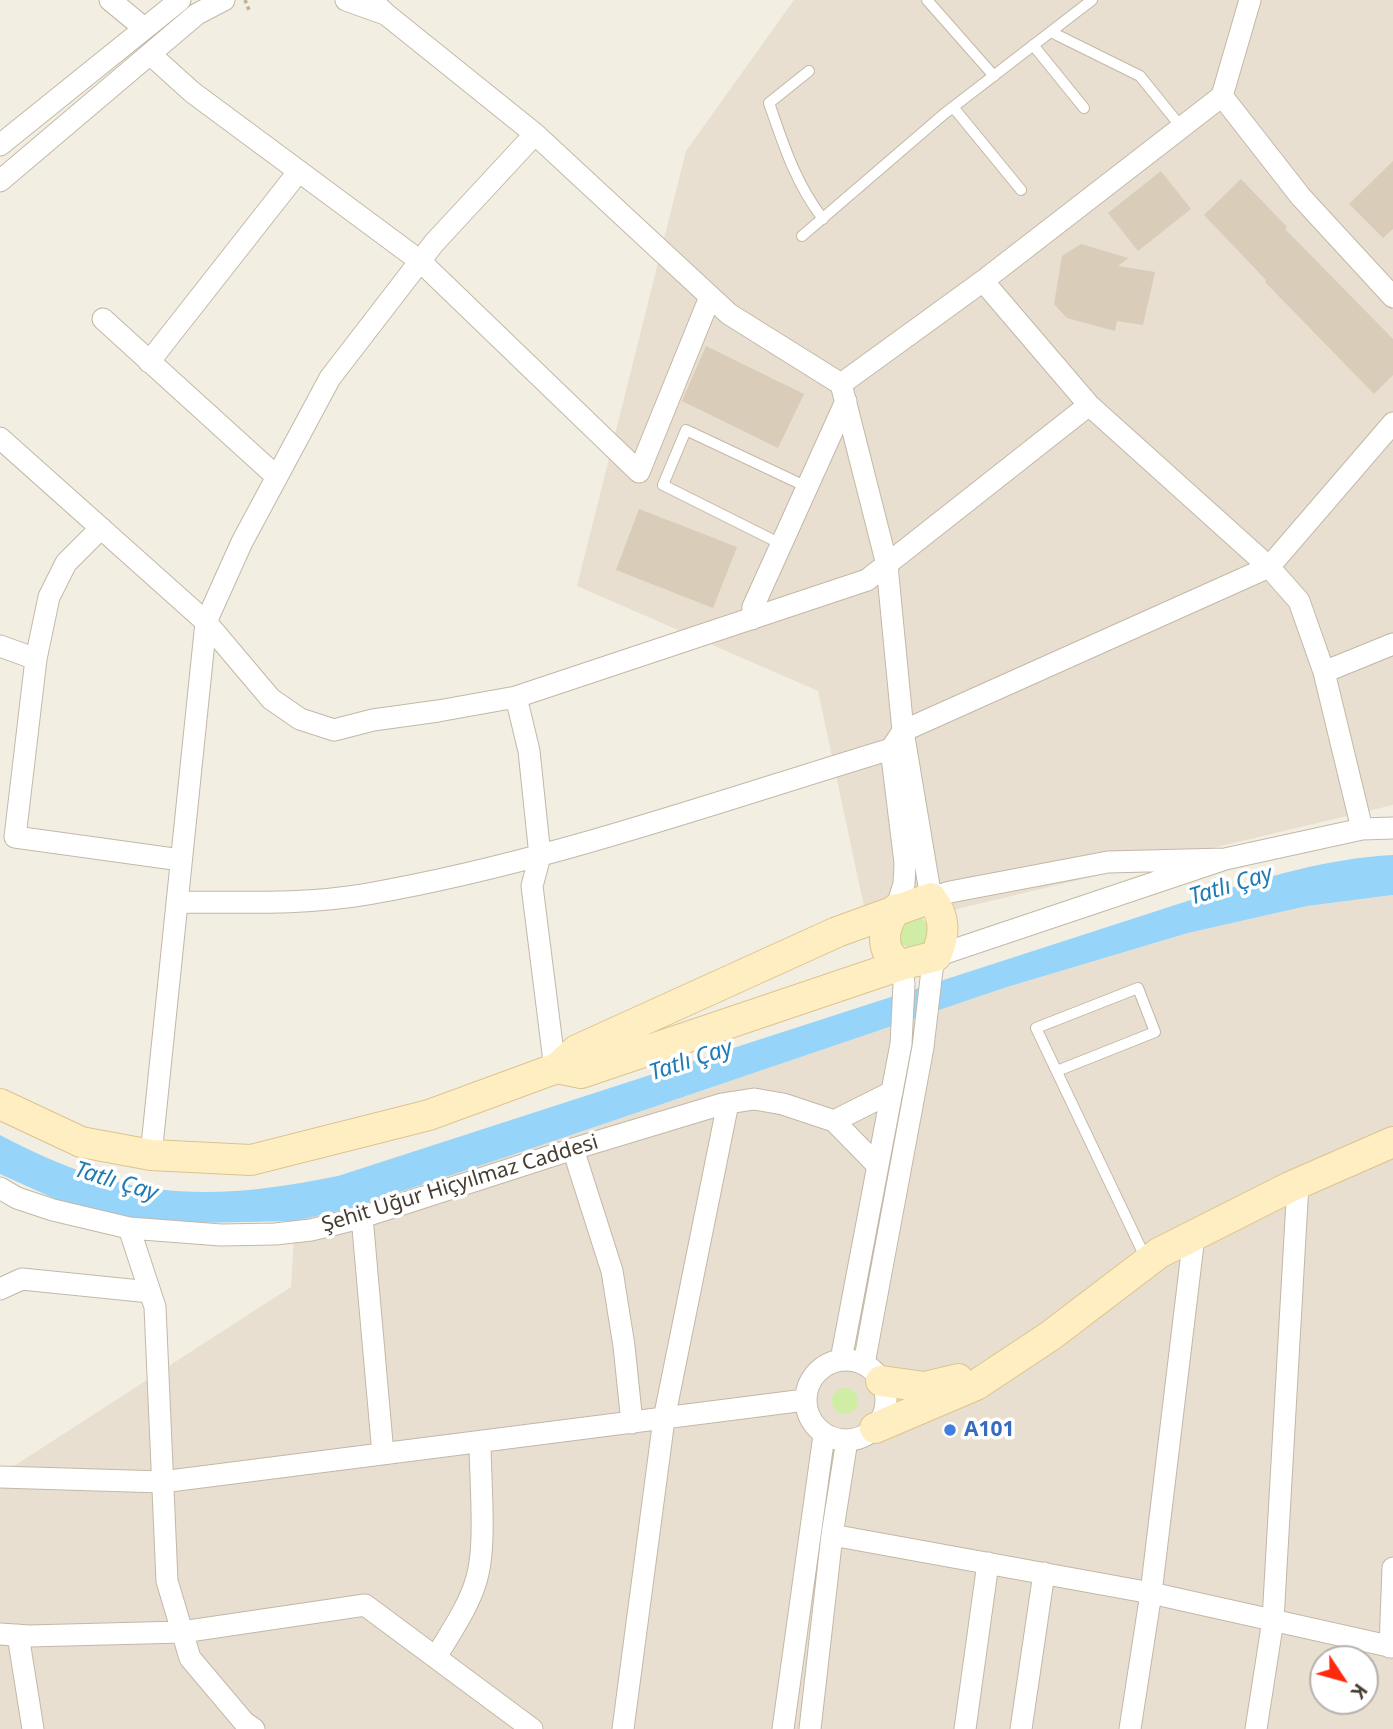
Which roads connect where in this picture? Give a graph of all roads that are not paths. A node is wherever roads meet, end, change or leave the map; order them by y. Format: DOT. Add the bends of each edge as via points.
graph roads {
  1 [pos="110,0"];
  2 [pos="180,0"];
  3 [pos="224,0"];
  4 [pos="346,0"];
  5 [pos="927,0"];
  6 [pos="1092,0"];
  7 [pos="1250,0"];
  8 [pos="379,7"];
  9 [pos="144,29"];
  10 [pos="1051,32"];
  11 [pos="1033,45"];
  12 [pos="150,54"];
  13 [pos="809,71"];
  14 [pos="994,76"];
  15 [pos="1222,96"];
  16 [pos="953,107"];
  17 [pos="1084,108"];
  18 [pos="1182,128"];
  19 [pos="536,134"];
  20 [pos="0,145"];
  21 [pos="299,171"];
  22 [pos="0,181"];
  23 [pos="1021,190"];
  24 [pos="823,219"];
  25 [pos="802,236"];
  26 [pos="420,261"];
  27 [pos="983,281"];
  28 [pos="710,297"];
  29 [pos="1393,297"];
  30 [pos="103,319"];
  31 [pos="149,362"];
  32 [pos="843,393"];
  33 [pos="1090,405"];
  34 [pos="1393,422"];
  35 [pos="0,438"];
  36 [pos="277,477"];
  37 [pos="807,487"];
  38 [pos="101,528"];
  39 [pos="781,544"];
  40 [pos="887,565"];
  41 [pos="1269,567"];
  42 [pos="752,619"];
  43 [pos="206,622"];
  44 [pos="1393,644"];
  45 [pos="0,646"];
  46 [pos="36,659"];
  47 [pos="1324,672"];
  48 [pos="516,697"];
  49 [pos="897,740"];
  50 [pos="1393,828"];
  51 [pos="1362,829"];
  52 [pos="540,856"];
  53 [pos="1225,859"];
  54 [pos="181,860"];
  55 [pos="931,898"];
  56 [pos="177,902"];
  57 [pos="896,909"];
  58 [pos="934,963"];
  59 [pos="902,972"];
  60 [pos="556,1068"];
  61 [pos="1057,1071"];
  62 [pos="892,1092"];
  63 [pos="728,1103"];
  64 [pos="0,1104"];
  65 [pos="834,1121"];
  66 [pos="1393,1142"];
  67 [pos="573,1149"];
  68 [pos="151,1155"];
  69 [pos="878,1166"];
  70 [pos="1298,1184"];
  71 [pos="0,1188"];
  72 [pos="362,1217"];
  73 [pos="129,1228"];
  74 [pos="1194,1236"];
  75 [pos="1147,1262"];
  76 [pos="0,1289"];
  77 [pos="150,1292"];
  78 [pos="1051,1336"];
  79 [pos="841,1360"];
  80 [pos="873,1373"];
  81 [pos="805,1400"];
  82 [pos="664,1419"];
  83 [pos="632,1423"];
  84 [pos="875,1428"];
  85 [pos="824,1435"];
  86 [pos="847,1440"];
  87 [pos="480,1442"];
  88 [pos="383,1454"];
  89 [pos="0,1477"];
  90 [pos="162,1482"];
  91 [pos="832,1535"];
  92 [pos="988,1563"];
  93 [pos="1393,1569"];
  94 [pos="1044,1573"];
  95 [pos="1150,1593"];
  96 [pos="1273,1620"];
  97 [pos="183,1632"];
  98 [pos="9,1635"];
  99 [pos="1392,1647"];
  100 [pos="436,1657"];
  101 [pos="33,1729"];
  102 [pos="254,1729"];
  103 [pos="533,1729"];
  104 [pos="623,1729"];
  105 [pos="783,1729"];
  106 [pos="810,1729"];
  107 [pos="965,1729"];
  108 [pos="1021,1729"];
  109 [pos="1130,1729"];
  110 [pos="1256,1729"];
  1 -- 9 [label="street"];
  2 -- 9 [label="street"];
  3 -- 12 [label="street" via="197,14"];
  4 -- 8 [label="street"];
  5 -- 14 [label="lane"];
  6 -- 10 [label="lane"];
  7 -- 15 [label="street"];
  8 -- 19 [label="street"];
  9 -- 20 [label="street"];
  10 -- 11 [label="lane"];
  10 -- 18 [label="lane" via="1140,75"];
  11 -- 14 [label="lane"];
  11 -- 17 [label="lane"];
  12 -- 21 [label="street" via="192,92"];
  12 -- 22 [label="street"];
  13 -- 24 [label="lane" via="769,103 789,163"];
  14 -- 16 [label="lane"];
  15 -- 18 [label="street"];
  15 -- 29 [label="street" via="1301,197"];
  16 -- 23 [label="lane"];
  16 -- 24 [label="lane"];
  18 -- 27 [label="street"];
  19 -- 26 [label="street"];
  19 -- 28 [label="street"];
  21 -- 26 [label="street"];
  21 -- 31 [label="street"];
  24 -- 25 [label="lane"];
  26 -- 28 [label="street" via="639,472"];
  26 -- 36 [label="street" via="330,378"];
  27 -- 32 [label="street"];
  27 -- 33 [label="street"];
  28 -- 32 [label="street"];
  30 -- 31 [label="street"];
  31 -- 36 [label="street"];
  32 -- 37 [label="street"];
  32 -- 40 [label="street"];
  33 -- 40 [label="street"];
  33 -- 41 [label="street"];
  34 -- 41 [label="street"];
  35 -- 38 [label="street"];
  36 -- 43 [label="street"];
  37 -- 39 [label="street"];
  37 -- 39 [label="lane" via="686,430 663,485"];
  38 -- 43 [label="street"];
  38 -- 46 [label="street" via="66,563 49,597"];
  39 -- 42 [label="street"];
  40 -- 42 [label="street" via="867,580"];
  40 -- 49 [label="street"];
  41 -- 47 [label="street" via="1299,601"];
  41 -- 49 [label="street"];
  42 -- 48 [label="street"];
  43 -- 48 [label="street" via="271,699 318,727 334,730"];
  43 -- 54 [label="street"];
  44 -- 47 [label="street"];
  45 -- 46 [label="street"];
  46 -- 54 [label="street" via="15,837"];
  47 -- 51 [label="street"];
  48 -- 52 [label="street" via="529,751"];
  49 -- 52 [label="street"];
  49 -- 55 [label="street"];
  49 -- 57 [label="street" via="905,863"];
  50 -- 51 [label="street"];
  51 -- 53 [label="street"];
  52 -- 56 [label="street" via="367,894 284,902"];
  52 -- 60 [label="street" via="532,886"];
  53 -- 55 [label="street" via="1108,862"];
  53 -- 58 [label="street"];
  54 -- 56 [label="street"];
  55 -- 57 [label="street"];
  55 -- 58 [label="street" via="943,919"];
  56 -- 68 [label="street"];
  57 -- 59 [label="street" via="885,931 886,947"];
  57 -- 60 [label="street" via="576,1050"];
  58 -- 59 [label="street"];
  58 -- 80 [label="street"];
  59 -- 60 [label="street" via="581,1073"];
  59 -- 62 [label="street" via="902,1030"];
  60 -- 68 [label="street" via="429,1115 251,1160"];
  61 -- 61 [label="lane" via="1155,1032 1138,988 1036,1028"];
  61 -- 75 [label="lane"];
  62 -- 65 [label="street"];
  62 -- 69 [label="street"];
  63 -- 65 [label="street, Şehit Uğur Hiçyılmaz Caddesi" via="754,1099"];
  63 -- 67 [label="street, Şehit Uğur Hiçyılmaz Caddesi"];
  63 -- 82 [label="street"];
  64 -- 68 [label="street" via="81,1142"];
  65 -- 69 [label="street"];
  66 -- 70 [label="street"];
  67 -- 72 [label="street, Şehit Uğur Hiçyılmaz Caddesi"];
  67 -- 83 [label="street" via="612,1271"];
  69 -- 79 [label="street"];
  70 -- 74 [label="street"];
  70 -- 96 [label="street"];
  71 -- 73 [label="street, Şehit Uğur Hiçyılmaz Caddesi" via="53,1210"];
  72 -- 73 [label="street, Şehit Uğur Hiçyılmaz Caddesi" via="275,1234"];
  72 -- 88 [label="street"];
  73 -- 77 [label="street"];
  74 -- 75 [label="street"];
  74 -- 95 [label="street"];
  75 -- 78 [label="street"];
  76 -- 77 [label="street" via="22,1279"];
  77 -- 90 [label="street" via="155,1307"];
  78 -- 80 [label="street" via="961,1378 925,1387"];
  78 -- 84 [label="street" via="976,1385"];
  79 -- 80 [label="street"];
  79 -- 81 [label="street" via="814,1375"];
  80 -- 84 [label="street" via="885,1393 886,1405"];
  81 -- 82 [label="street"];
  81 -- 85 [label="street" via="814,1426"];
  82 -- 83 [label="street"];
  82 -- 104 [label="street"];
  83 -- 87 [label="street"];
  84 -- 86 [label="street"];
  85 -- 86 [label="street"];
  85 -- 105 [label="street"];
  86 -- 91 [label="street"];
  87 -- 88 [label="street"];
  87 -- 100 [label="street" via="481,1558 477,1579"];
  88 -- 90 [label="street"];
  89 -- 90 [label="street"];
  90 -- 97 [label="street" via="167,1581"];
  91 -- 92 [label="street"];
  91 -- 106 [label="street"];
  92 -- 94 [label="street"];
  92 -- 107 [label="street"];
  93 -- 99 [label="street"];
  94 -- 95 [label="street"];
  94 -- 108 [label="street"];
  95 -- 96 [label="street"];
  95 -- 109 [label="street"];
  96 -- 99 [label="street"];
  96 -- 110 [label="street"];
  97 -- 98 [label="street"];
  97 -- 100 [label="street" via="365,1605"];
  97 -- 102 [label="street" via="190,1658"];
  98 -- 101 [label="street"];
  100 -- 103 [label="street"];
}
